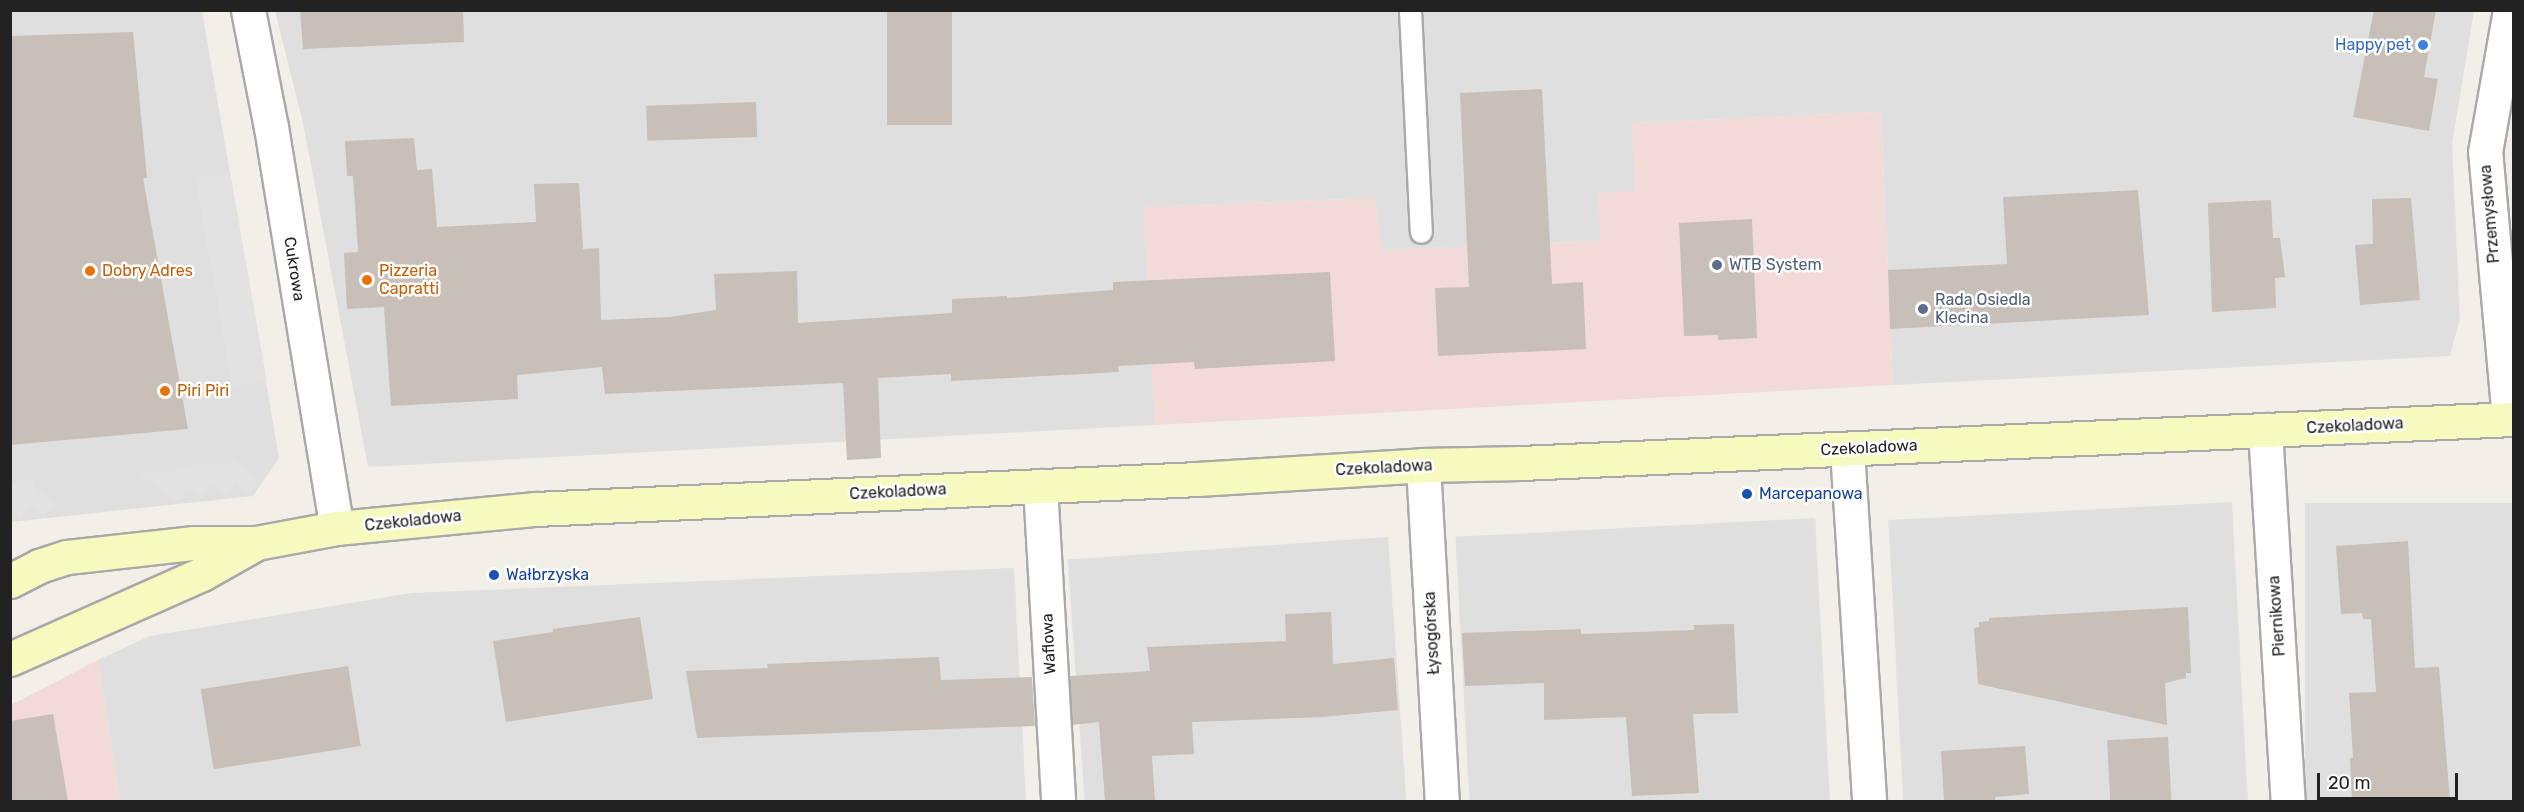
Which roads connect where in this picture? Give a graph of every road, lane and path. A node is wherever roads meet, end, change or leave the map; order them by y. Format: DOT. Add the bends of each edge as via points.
graph roads {
  1 [pos="248,10"];
  2 [pos="1410,10"];
  3 [pos="2510,10"];
  4 [pos="1421,232"];
  5 [pos="2511,419"];
  6 [pos="2265,430"];
  7 [pos="1847,449"];
  8 [pos="1423,465"];
  9 [pos="1040,486"];
  10 [pos="337,528"];
  11 [pos="256,543"];
  12 [pos="10,581"];
  13 [pos="10,660"];
  14 [pos="1058,801"];
  15 [pos="1442,801"];
  16 [pos="1869,801"];
  17 [pos="2288,801"];
  1 -- 10 [label="street, Cukrowa"];
  2 -- 4 [label="lane"];
  3 -- 5 [label="street, Przemysłowa" via="2485,152"];
  5 -- 6 [label="street, Czekoladowa"];
  6 -- 7 [label="street, Czekoladowa"];
  6 -- 17 [label="street, Piernikowa"];
  7 -- 8 [label="street, Czekoladowa"];
  7 -- 16 [label="street"];
  8 -- 9 [label="street, Czekoladowa"];
  8 -- 15 [label="street, Łysogórska"];
  9 -- 10 [label="street, Czekoladowa" via="535,509"];
  9 -- 14 [label="street, Waflowa"];
  10 -- 11 [label="street, Czekoladowa"];
  11 -- 12 [label="street, Czekoladowa" via="194,543 67,556"];
  11 -- 13 [label="street, Czekoladowa" via="202,574"];
}
